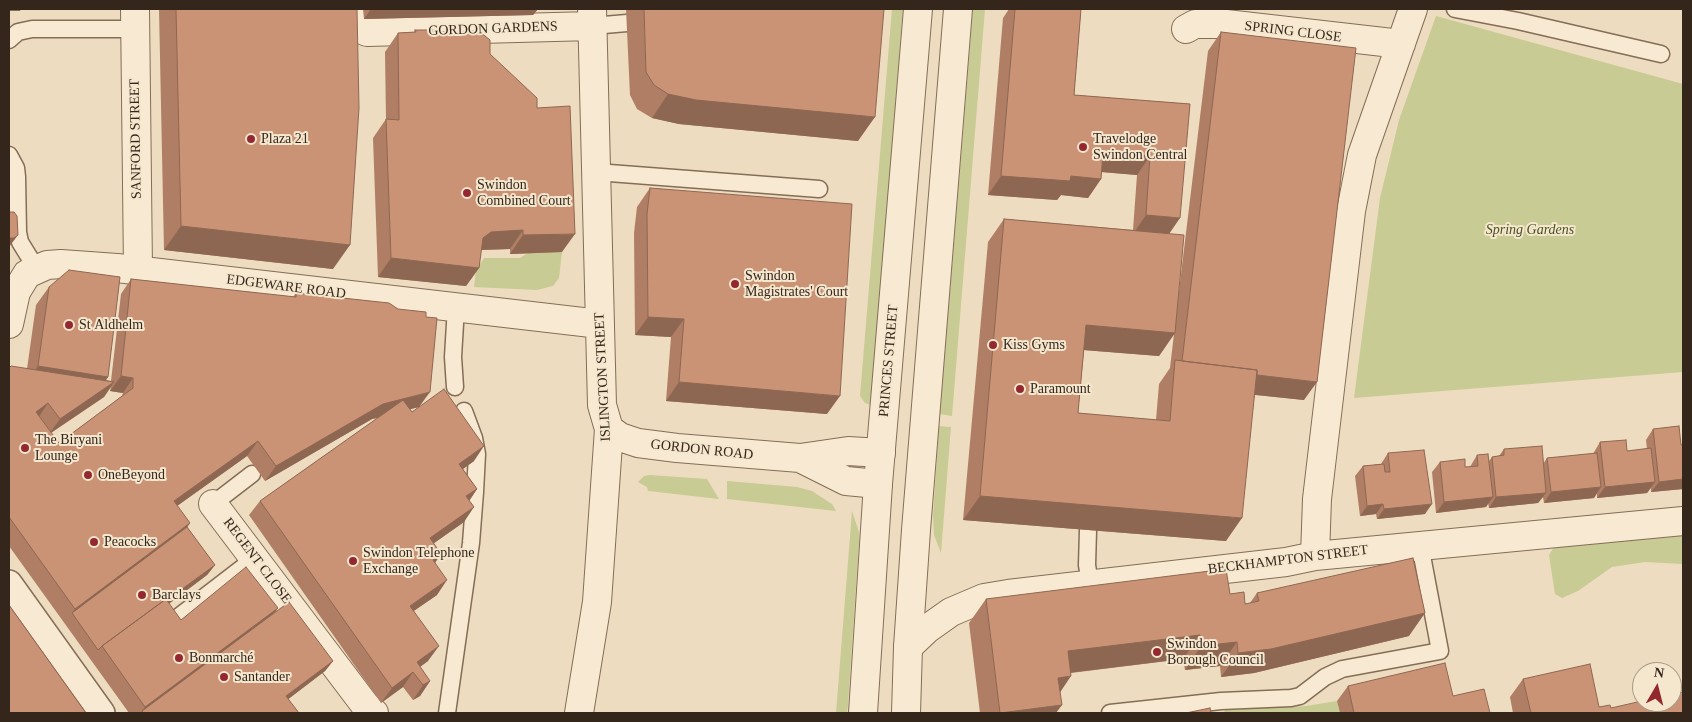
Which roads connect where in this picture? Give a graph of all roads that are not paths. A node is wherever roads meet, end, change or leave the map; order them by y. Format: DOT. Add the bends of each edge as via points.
graph roads {
  1 [pos="351,9"];
  2 [pos="918,9"];
  3 [pos="958,9"];
  4 [pos="1413,9"];
  5 [pos="1455,9"];
  6 [pos="1520,15"];
  7 [pos="592,18"];
  8 [pos="135,19"];
  9 [pos="627,23"];
  10 [pos="1186,29"];
  11 [pos="9,40"];
  12 [pos="1401,44"];
  13 [pos="1661,54"];
  14 [pos="9,155"];
  15 [pos="596,172"];
  16 [pos="819,189"];
  17 [pos="36,268"];
  18 [pos="123,275"];
  19 [pos="456,307"];
  20 [pos="9,324"];
  21 [pos="600,324"];
  22 [pos="455,387"];
  23 [pos="464,411"];
  24 [pos="609,429"];
  25 [pos="881,453"];
  26 [pos="800,458"];
  27 [pos="920,472"];
  28 [pos="252,474"];
  29 [pos="878,484"];
  30 [pos="213,504"];
  31 [pos="1683,521"];
  32 [pos="1088,530"];
  33 [pos="1420,545"];
  34 [pos="1315,556"];
  35 [pos="255,558"];
  36 [pos="9,583"];
  37 [pos="1090,584"];
  38 [pos="173,621"];
  39 [pos="908,647"];
  40 [pos="364,710"];
  41 [pos="102,713"];
  42 [pos="447,713"];
  43 [pos="579,713"];
  44 [pos="863,713"];
  45 [pos="906,713"];
  46 [pos="1110,713"];
  1 -- 7 [label="street, GORDON GARDENS" via="355,27 360,30 396,25"];
  2 -- 25 [label="street, PRINCES STREET"];
  3 -- 27 [label="street"];
  4 -- 12 [label="street"];
  5 -- 6 [label="lane"];
  6 -- 13 [label="lane"];
  7 -- 9 [label="lane"];
  7 -- 15 [label="street, ISLINGTON STREET"];
  8 -- 11 [label="lane" via="32,29 18,32"];
  8 -- 18 [label="street, SANFORD STREET"];
  10 -- 12 [label="street, SPRING CLOSE" via="1195,24 1226,24"];
  12 -- 34 [label="street" via="1362,155 1356,182 1327,406 1317,499"];
  14 -- 17 [label="lane" via="16,168 20,242"];
  15 -- 16 [label="lane"];
  15 -- 21 [label="street, ISLINGTON STREET"];
  17 -- 18 [label="street, EDGEWARE ROAD" via="61,264"];
  17 -- 20 [label="street" via="27,274 16,292"];
  18 -- 19 [label="street, EDGEWARE ROAD"];
  19 -- 21 [label="street, EDGEWARE ROAD"];
  19 -- 22 [label="lane" via="452,357"];
  21 -- 24 [label="street, ISLINGTON STREET" via="602,405"];
  23 -- 42 [label="lane" via="477,454 475,492"];
  24 -- 26 [label="street, GORDON ROAD" via="620,437 646,444"];
  24 -- 43 [label="street, ISLINGTON STREET" via="597,602"];
  25 -- 26 [label="street, GORDON ROAD" via="848,451"];
  25 -- 27 [label="street"];
  25 -- 29 [label="street, PRINCES STREET"];
  26 -- 29 [label="street, GORDON ROAD" via="846,481"];
  27 -- 29 [label="street"];
  27 -- 39 [label="street"];
  28 -- 30 [label="lane"];
  29 -- 44 [label="street, PRINCES STREET"];
  30 -- 35 [label="street, REGENT CLOSE"];
  31 -- 33 [label="street, BECKHAMPTON STREET"];
  32 -- 37 [label="lane"];
  33 -- 34 [label="street, BECKHAMPTON STREET"];
  33 -- 46 [label="lane" via="1440,651 1342,669 1300,696 1291,698 1220,701"];
  34 -- 37 [label="street, BECKHAMPTON STREET"];
  35 -- 38 [label="lane"];
  35 -- 40 [label="street, REGENT CLOSE"];
  36 -- 41 [label="street"];
  37 -- 39 [label="street, BECKHAMPTON STREET" via="984,598 938,620"];
  39 -- 45 [label="street"];
}
